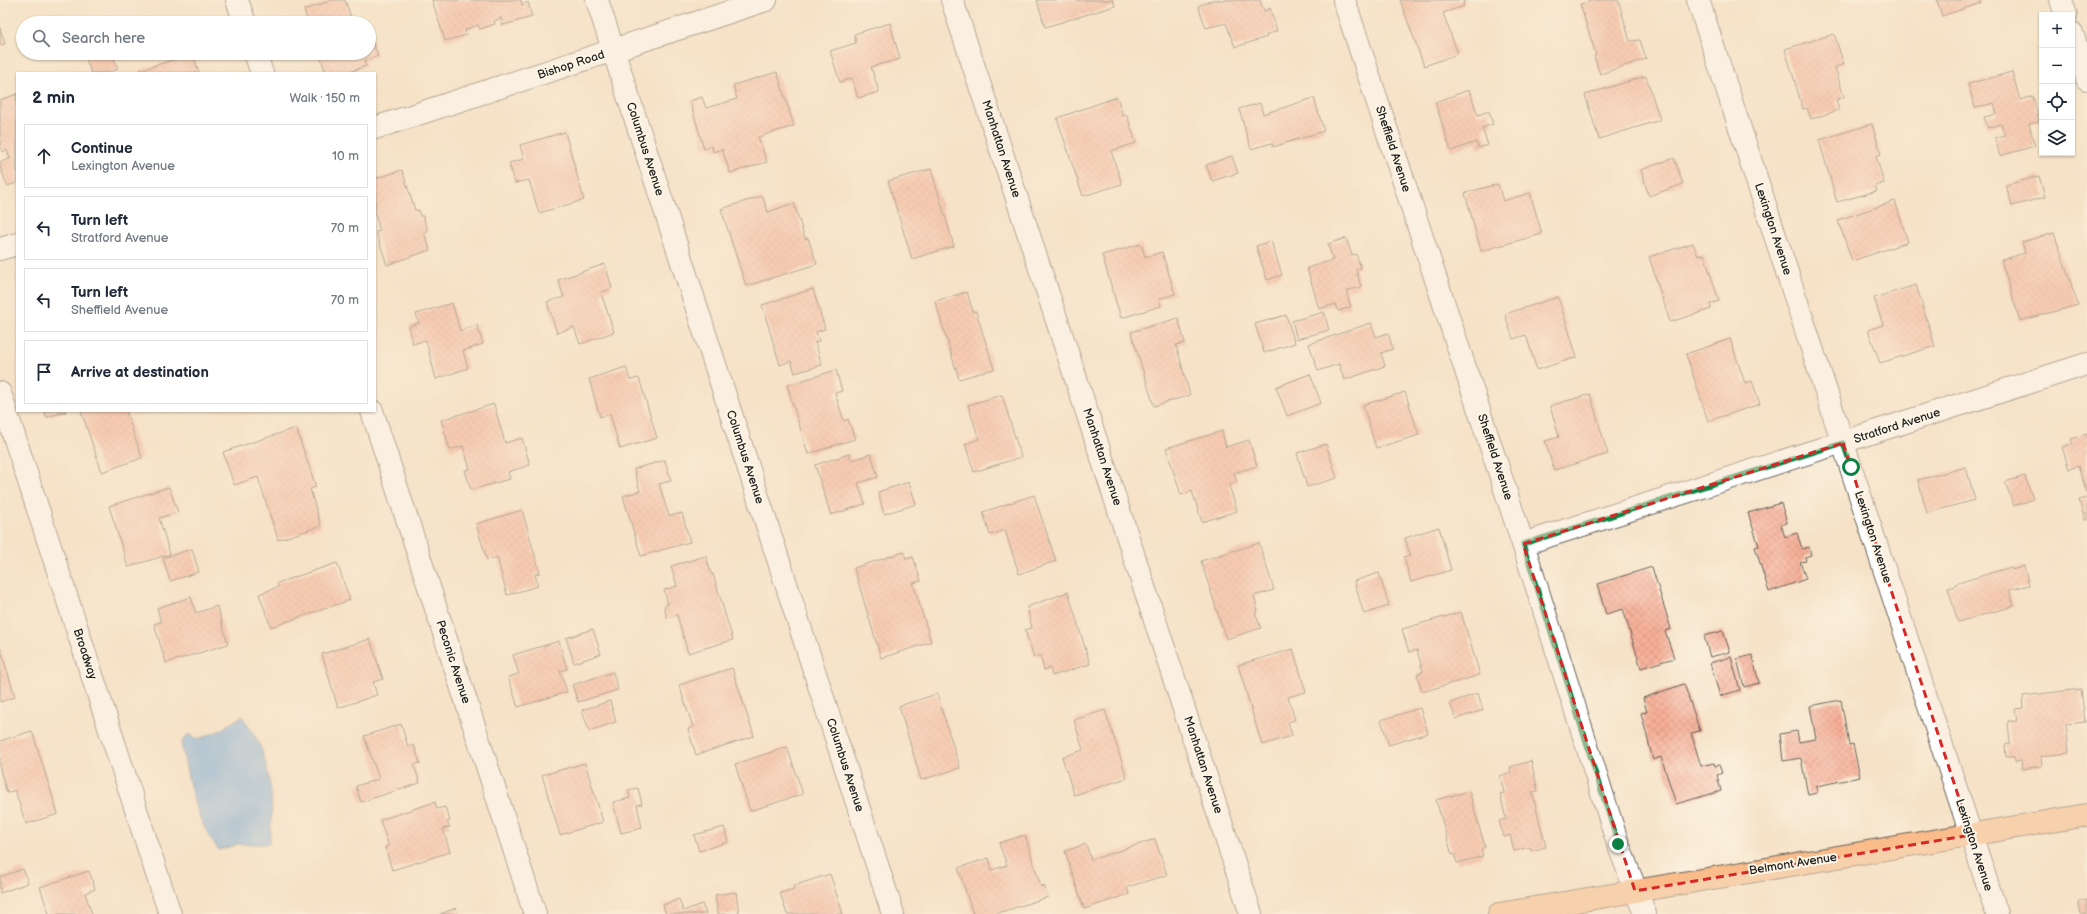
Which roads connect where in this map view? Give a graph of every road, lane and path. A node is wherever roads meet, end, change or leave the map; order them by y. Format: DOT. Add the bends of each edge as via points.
graph roads {
  1 [pos="237,0"];
  2 [pos="597,0"];
  3 [pos="766,0"];
  4 [pos="952,0"];
  5 [pos="1344,0"];
  6 [pos="1698,0"];
  7 [pos="2061,0"];
  8 [pos="2065,12"];
  9 [pos="243,16"];
  10 [pos="2075,42"];
  11 [pos="614,51"];
  12 [pos="257,60"];
  13 [pos="262,72"];
  14 [pos="2087,79"];
  15 [pos="376,128"];
  16 [pos="16,244"];
  17 [pos="0,249"];
  18 [pos="2087,364"];
  19 [pos="0,394"];
  20 [pos="372,412"];
  21 [pos="1843,443"];
  22 [pos="1523,544"];
  23 [pos="2087,815"];
  24 [pos="1971,835"];
  25 [pos="1635,891"];
  26 [pos="170,914"];
  27 [pos="535,914"];
  28 [pos="893,914"];
  29 [pos="1251,914"];
  30 [pos="1499,914"];
  31 [pos="1645,914"];
  32 [pos="1997,914"];
  1 -- 9 [label="street"];
  2 -- 11 [label="street, Columbus Avenue"];
  3 -- 11 [label="street, Bishop Road"];
  4 -- 29 [label="street, Manhattan Avenue"];
  5 -- 22 [label="street, Sheffield Avenue"];
  6 -- 21 [label="street, Lexington Avenue"];
  7 -- 8 [label="street"];
  10 -- 14 [label="street"];
  11 -- 15 [label="street, Bishop Road"];
  11 -- 28 [label="street, Columbus Avenue"];
  12 -- 13 [label="street"];
  16 -- 17 [label="street"];
  18 -- 21 [label="street, Stratford Avenue"];
  19 -- 26 [label="street, Broadway"];
  20 -- 27 [label="street, Peconic Avenue"];
  21 -- 22 [label="street, Stratford Avenue"];
  21 -- 24 [label="street, Lexington Avenue"];
  22 -- 25 [label="street, Sheffield Avenue"];
  23 -- 24 [label="main road, Belmont Avenue"];
  24 -- 25 [label="main road, Belmont Avenue"];
  24 -- 32 [label="street, Lexington Avenue"];
  25 -- 30 [label="main road, Belmont Avenue"];
  25 -- 31 [label="street, Sheffield Avenue"];
}
